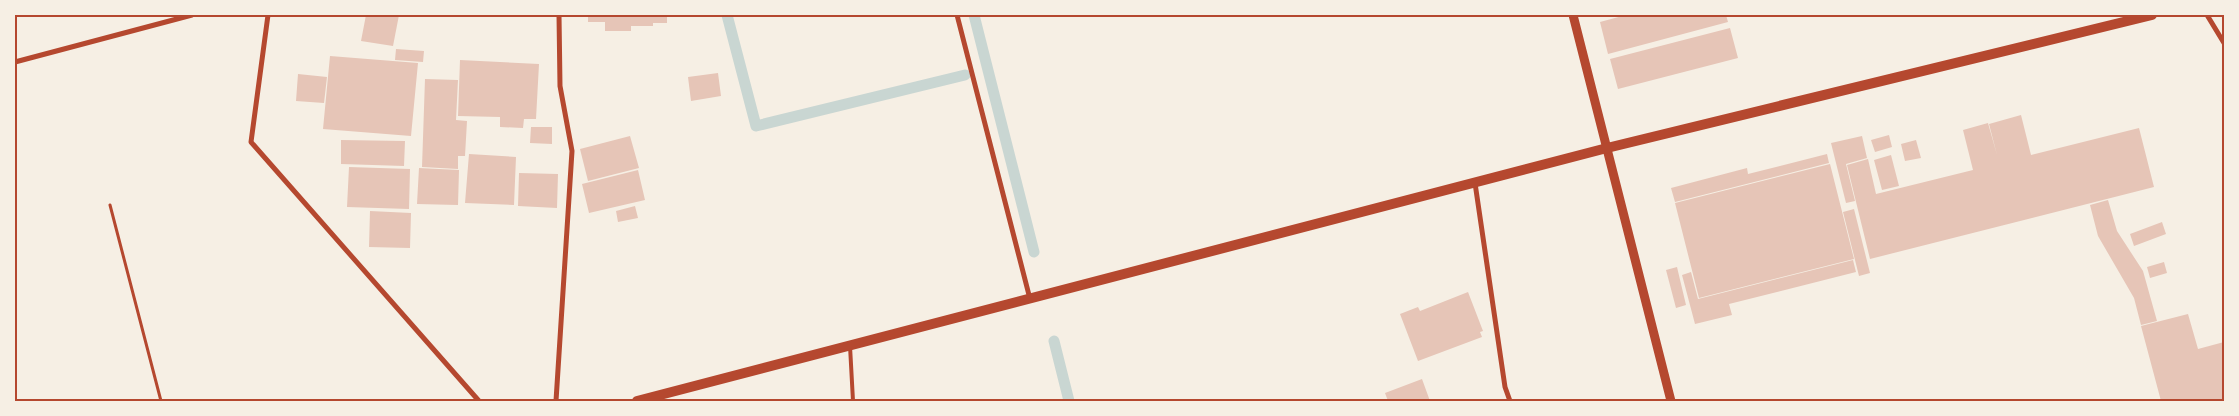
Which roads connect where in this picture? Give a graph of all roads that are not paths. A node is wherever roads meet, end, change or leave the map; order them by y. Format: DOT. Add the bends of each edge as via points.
graph roads {
  1 [pos="192,15"];
  2 [pos="268,15"];
  3 [pos="559,15"];
  4 [pos="957,15"];
  5 [pos="1573,15"];
  6 [pos="2152,15"];
  7 [pos="2207,15"];
  8 [pos="2224,43"];
  9 [pos="15,62"];
  10 [pos="1607,148"];
  11 [pos="1475,183"];
  12 [pos="1030,299"];
  13 [pos="850,346"];
  14 [pos="479,401"];
  15 [pos="556,401"];
  16 [pos="637,401"];
  17 [pos="854,401"];
  18 [pos="1510,401"];
  19 [pos="1671,401"];
  1 -- 9 [label="street"];
  2 -- 14 [label="street" via="251,142"];
  3 -- 15 [label="street" via="560,86 572,151"];
  4 -- 12 [label="street"];
  5 -- 10 [label="street"];
  6 -- 10 [label="main road"];
  7 -- 8 [label="street"];
  10 -- 11 [label="main road"];
  10 -- 19 [label="street"];
  11 -- 12 [label="main road"];
  11 -- 18 [label="street" via="1505,387"];
  12 -- 13 [label="main road"];
  13 -- 16 [label="main road"];
  13 -- 17 [label="lane"];
}
